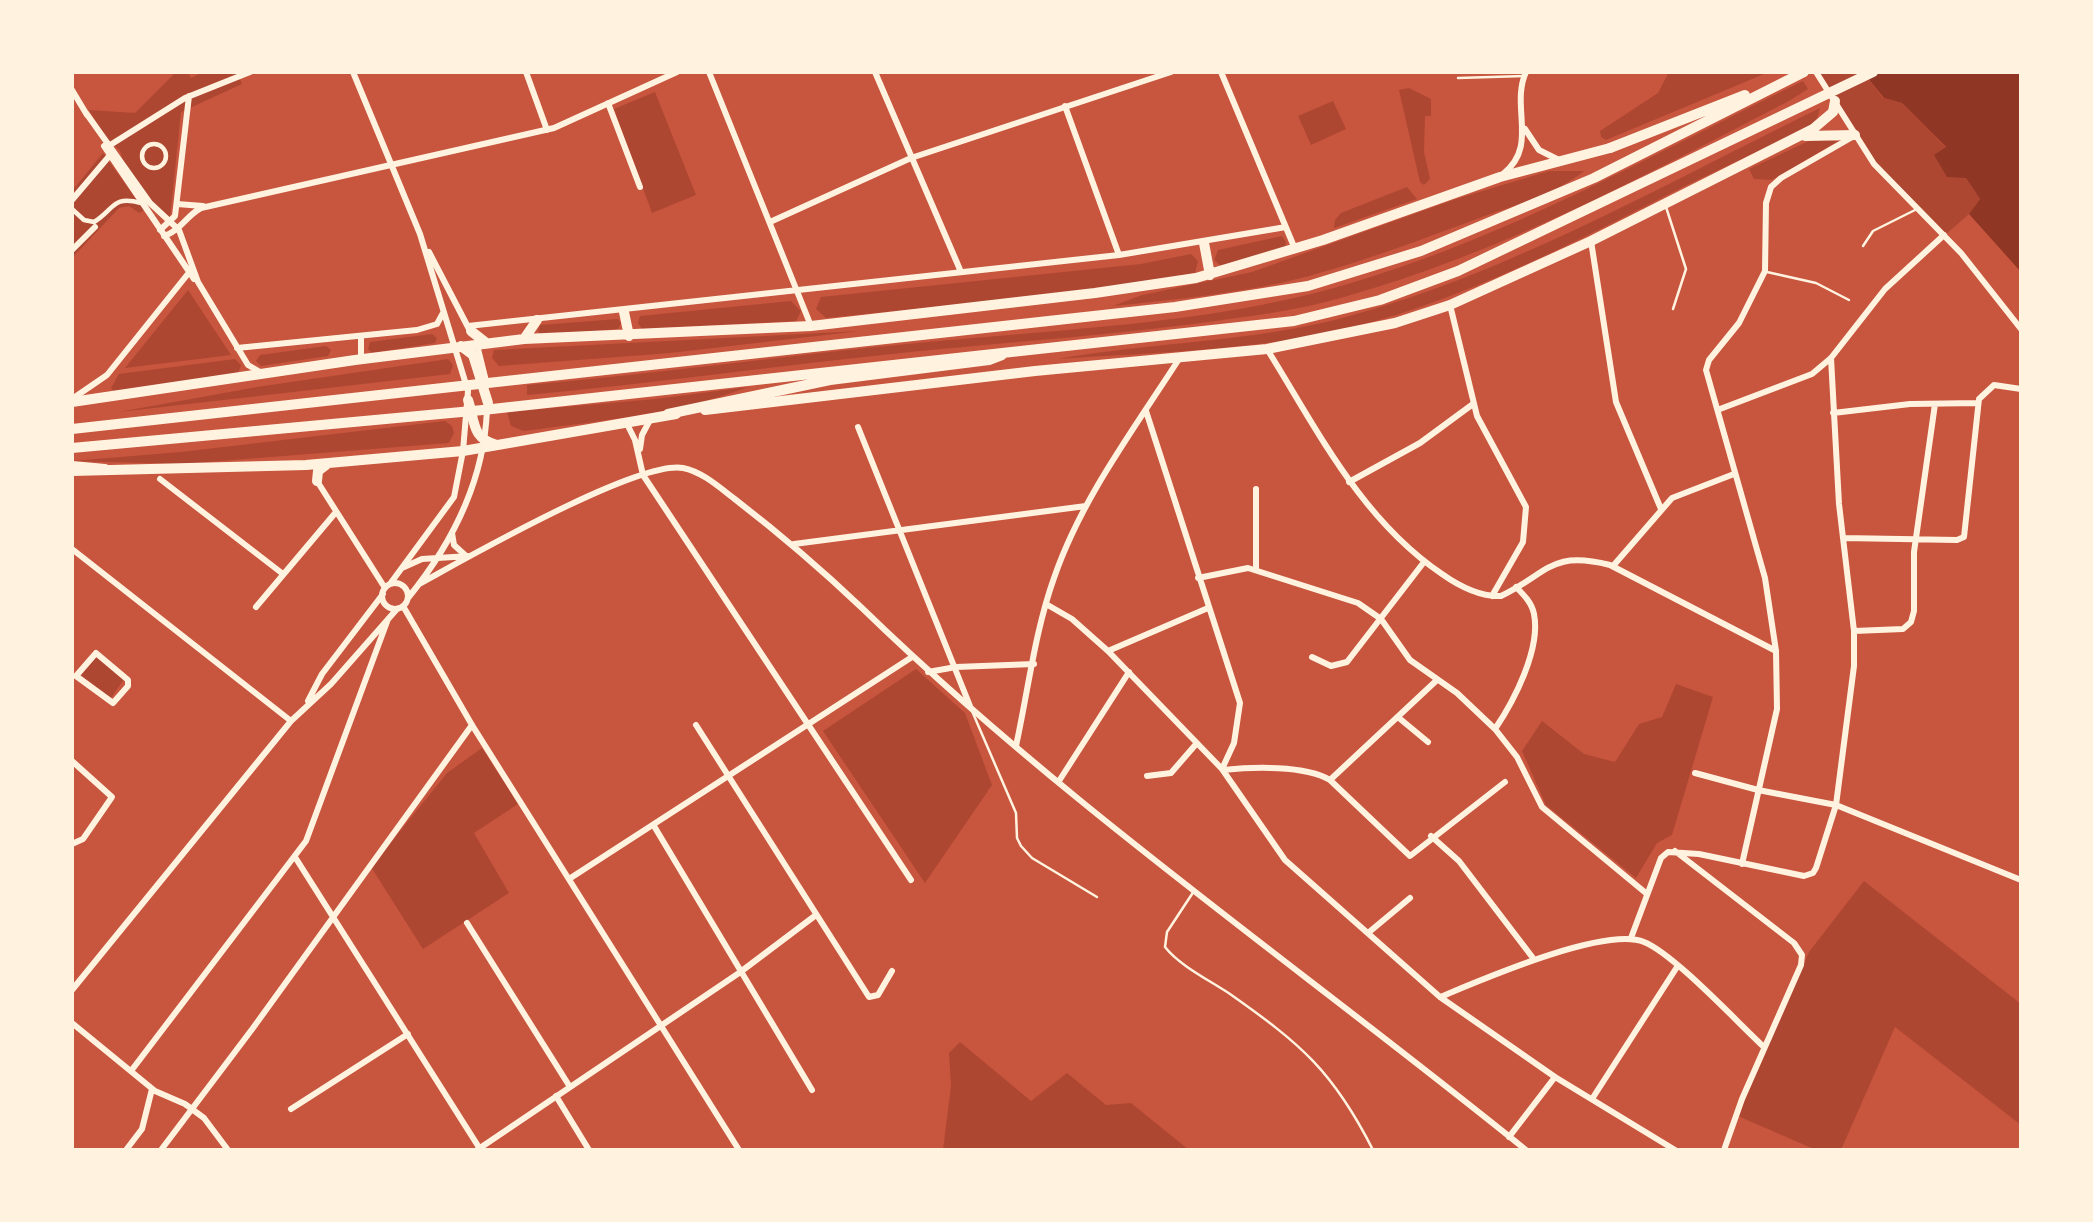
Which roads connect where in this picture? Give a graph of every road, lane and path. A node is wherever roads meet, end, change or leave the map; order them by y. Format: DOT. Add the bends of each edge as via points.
graph roads {
  1 [pos="250,72"];
  2 [pos="353,72"];
  3 [pos="526,72"];
  4 [pos="677,72"];
  5 [pos="709,72"];
  6 [pos="874,72"];
  7 [pos="1171,72"];
  8 [pos="1221,72"];
  9 [pos="1804,72"];
  10 [pos="1816,72"];
  11 [pos="1873,72"];
  12 [pos="1525,74"];
  13 [pos="1458,78"];
  14 [pos="72,90"];
  15 [pos="1765,90"];
  16 [pos="190,96"];
  17 [pos="1835,102"];
  18 [pos="608,103"];
  19 [pos="1065,106"];
  20 [pos="1524,127"];
  21 [pos="547,130"];
  22 [pos="1856,135"];
  23 [pos="1797,138"];
  24 [pos="1610,148"];
  25 [pos="109,151"];
  26 [pos="911,158"];
  27 [pos="1574,159"];
  28 [pos="165,162"];
  29 [pos="391,164"];
  30 [pos="1500,177"];
  31 [pos="640,187"];
  32 [pos="72,200"];
  33 [pos="142,204"];
  34 [pos="177,204"];
  35 [pos="1665,204"];
  36 [pos="214,205"];
  37 [pos="72,209"];
  38 [pos="1918,209"];
  39 [pos="770,222"];
  40 [pos="170,223"];
  41 [pos="95,227"];
  42 [pos="1286,227"];
  43 [pos="178,229"];
  44 [pos="162,233"];
  45 [pos="420,234"];
  46 [pos="1944,235"];
  47 [pos="1591,241"];
  48 [pos="1203,243"];
  49 [pos="1863,246"];
  50 [pos="1295,249"];
  51 [pos="72,250"];
  52 [pos="1119,255"];
  53 [pos="190,271"];
  54 [pos="1765,271"];
  55 [pos="961,272"];
  56 [pos="1210,275"];
  57 [pos="798,292"];
  58 [pos="1849,300"];
  59 [pos="1450,305"];
  60 [pos="443,306"];
  61 [pos="1673,309"];
  62 [pos="624,312"];
  63 [pos="537,320"];
  64 [pos="811,326"];
  65 [pos="469,329"];
  66 [pos="2021,329"];
  67 [pos="629,336"];
  68 [pos="361,338"];
  69 [pos="524,339"];
  70 [pos="493,343"];
  71 [pos="477,345"];
  72 [pos="458,347"];
  73 [pos="237,348"];
  74 [pos="1017,349"];
  75 [pos="1267,349"];
  76 [pos="1831,358"];
  77 [pos="361,359"];
  78 [pos="1180,359"];
  79 [pos="268,375"];
  80 [pos="2021,389"];
  81 [pos="468,400"];
  82 [pos="72,401"];
  83 [pos="488,403"];
  84 [pos="1978,403"];
  85 [pos="1473,404"];
  86 [pos="1935,404"];
  87 [pos="1720,409"];
  88 [pos="1146,411"];
  89 [pos="1833,413"];
  90 [pos="668,414"];
  91 [pos="651,418"];
  92 [pos="626,422"];
  93 [pos="858,426"];
  94 [pos="72,429"];
  95 [pos="484,444"];
  96 [pos="72,448"];
  97 [pos="463,451"];
  98 [pos="639,458"];
  99 [pos="332,463"];
  100 [pos="297,466"];
  101 [pos="72,469"];
  102 [pos="105,469"];
  103 [pos="1734,474"];
  104 [pos="643,475"];
  105 [pos="160,479"];
  106 [pos="317,481"];
  107 [pos="1349,482"];
  108 [pos="1256,489"];
  109 [pos="1086,506"];
  110 [pos="1661,509"];
  111 [pos="336,512"];
  112 [pos="453,531"];
  113 [pos="900,531"];
  114 [pos="1843,538"];
  115 [pos="1916,538"];
  116 [pos="794,544"];
  117 [pos="72,549"];
  118 [pos="469,556"];
  119 [pos="439,557"];
  120 [pos="1424,562"];
  121 [pos="1613,566"];
  122 [pos="1256,570"];
  123 [pos="396,573"];
  124 [pos="283,574"];
  125 [pos="1198,578"];
  126 [pos="419,584"];
  127 [pos="1516,587"];
  128 [pos="386,589"];
  129 [pos="1492,596"];
  130 [pos="408,598"];
  131 [pos="1046,604"];
  132 [pos="256,607"];
  133 [pos="400,608"];
  134 [pos="1208,608"];
  135 [pos="1381,619"];
  136 [pos="388,620"];
  137 [pos="1854,631"];
  138 [pos="1108,651"];
  139 [pos="1776,651"];
  140 [pos="912,657"];
  141 [pos="1312,657"];
  142 [pos="1034,664"];
  143 [pos="956,667"];
  144 [pos="928,671"];
  145 [pos="1129,672"];
  146 [pos="74,679"];
  147 [pos="1437,680"];
  148 [pos="308,702"];
  149 [pos="971,708"];
  150 [pos="1399,718"];
  151 [pos="291,721"];
  152 [pos="472,724"];
  153 [pos="695,725"];
  154 [pos="810,725"];
  155 [pos="1496,729"];
  156 [pos="1428,742"];
  157 [pos="1197,743"];
  158 [pos="1016,746"];
  159 [pos="72,761"];
  160 [pos="1222,769"];
  161 [pos="1695,772"];
  162 [pos="1147,776"];
  163 [pos="729,777"];
  164 [pos="1331,780"];
  165 [pos="1059,781"];
  166 [pos="1505,782"];
  167 [pos="1758,790"];
  168 [pos="1836,805"];
  169 [pos="653,826"];
  170 [pos="1431,836"];
  171 [pos="72,844"];
  172 [pos="1673,850"];
  173 [pos="295,857"];
  174 [pos="1742,864"];
  175 [pos="569,879"];
  176 [pos="911,880"];
  177 [pos="2021,880"];
  178 [pos="1194,891"];
  179 [pos="1647,894"];
  180 [pos="1097,897"];
  181 [pos="1410,898"];
  182 [pos="334,914"];
  183 [pos="816,915"];
  184 [pos="467,923"];
  185 [pos="1368,933"];
  186 [pos="1631,938"];
  187 [pos="1533,958"];
  188 [pos="1677,967"];
  189 [pos="892,971"];
  190 [pos="739,973"];
  191 [pos="72,990"];
  192 [pos="1440,997"];
  193 [pos="72,1023"];
  194 [pos="659,1027"];
  195 [pos="408,1034"];
  196 [pos="1765,1047"];
  197 [pos="131,1071"];
  198 [pos="1555,1077"];
  199 [pos="570,1087"];
  200 [pos="152,1089"];
  201 [pos="812,1090"];
  202 [pos="556,1096"];
  203 [pos="1592,1099"];
  204 [pos="191,1109"];
  205 [pos="291,1109"];
  206 [pos="1509,1137"];
  207 [pos="479,1149"];
  208 [pos="126,1150"];
  209 [pos="161,1150"];
  210 [pos="228,1150"];
  211 [pos="589,1150"];
  212 [pos="739,1150"];
  213 [pos="1374,1150"];
  214 [pos="1525,1150"];
  215 [pos="1675,1150"];
  216 [pos="1724,1150"];
  1 -- 16 [label="street"];
  2 -- 29 [label="street"];
  3 -- 21 [label="street"];
  4 -- 18 [label="street"];
  5 -- 39 [label="street"];
  6 -- 26 [label="street"];
  7 -- 19 [label="street"];
  8 -- 42 [label="street"];
  9 -- 15 [label="highway"];
  10 -- 17 [label="street"];
  11 -- 74 [label="highway" via="1458,271 1380,300 1294,321"];
  12 -- 13 [label="lane"];
  12 -- 20 [label="street"];
  14 -- 25 [label="street"];
  15 -- 24 [label="highway" via="1728,99"];
  15 -- 94 [label="highway" via="1594,178 1420,251 1308,286 1175,307"];
  16 -- 25 [label="street"];
  16 -- 34 [label="street"];
  17 -- 22 [label="street"];
  17 -- 23 [label="main road" via="1824,121"];
  18 -- 21 [label="street"];
  18 -- 31 [label="street"];
  19 -- 26 [label="street"];
  19 -- 52 [label="street"];
  20 -- 27 [label="street" via="1545,155"];
  20 -- 30 [label="street" via="1520,153"];
  21 -- 29 [label="street"];
  22 -- 23 [label="main road"];
  22 -- 38 [label="street" via="1874,164"];
  22 -- 54 [label="street" via="1771,187 1766,203"];
  23 -- 35 [label="main road"];
  24 -- 27 [label="main road"];
  25 -- 32 [label="street"];
  25 -- 33 [label="street"];
  25 -- 40 [label="street"];
  26 -- 39 [label="street"];
  26 -- 55 [label="street"];
  27 -- 30 [label="main road"];
  28 -- 28 [label="street" via="159,167 147,166 142,152 151,144 159,145 166,154"];
  29 -- 36 [label="street"];
  29 -- 45 [label="street"];
  30 -- 50 [label="main road"];
  33 -- 37 [label="street" via="118,201 94,222"];
  33 -- 44 [label="street"];
  34 -- 36 [label="street"];
  34 -- 40 [label="street"];
  35 -- 47 [label="main road"];
  35 -- 61 [label="lane" via="1686,269"];
  36 -- 43 [label="street" via="191,213"];
  38 -- 46 [label="street"];
  38 -- 49 [label="lane" via="1873,232"];
  39 -- 57 [label="street"];
  40 -- 43 [label="street"];
  40 -- 44 [label="street"];
  41 -- 51 [label="street"];
  42 -- 48 [label="street"];
  42 -- 50 [label="street"];
  43 -- 44 [label="street"];
  43 -- 53 [label="street"];
  44 -- 53 [label="street"];
  45 -- 60 [label="street"];
  45 -- 65 [label="street"];
  46 -- 66 [label="street"];
  46 -- 76 [label="street" via="1885,289"];
  47 -- 59 [label="main road"];
  47 -- 110 [label="street" via="1616,402"];
  48 -- 52 [label="street"];
  48 -- 56 [label="main road"];
  50 -- 56 [label="main road"];
  52 -- 55 [label="street"];
  53 -- 73 [label="street"];
  53 -- 82 [label="street" via="107,375"];
  54 -- 58 [label="lane" via="1816,283"];
  54 -- 87 [label="street" via="1739,323 1707,365"];
  55 -- 57 [label="street"];
  56 -- 64 [label="main road"];
  57 -- 62 [label="street"];
  57 -- 64 [label="street"];
  59 -- 75 [label="main road" via="1395,323"];
  59 -- 85 [label="street"];
  60 -- 68 [label="street" via="442,318 433,327"];
  60 -- 72 [label="street"];
  62 -- 63 [label="street"];
  62 -- 67 [label="main road"];
  63 -- 65 [label="street"];
  63 -- 69 [label="main road"];
  64 -- 67 [label="main road"];
  65 -- 70 [label="main road" via="480,340"];
  65 -- 71 [label="street"];
  67 -- 69 [label="main road"];
  68 -- 73 [label="street"];
  68 -- 77 [label="street"];
  69 -- 70 [label="main road"];
  70 -- 71 [label="main road"];
  71 -- 72 [label="main road"];
  71 -- 83 [label="street"];
  72 -- 77 [label="main road"];
  72 -- 81 [label="street"];
  72 -- 83 [label="main road" via="473,355"];
  73 -- 79 [label="street" via="250,367"];
  74 -- 90 [label="highway" via="989,360 830,380"];
  74 -- 96 [label="highway" via="426,415"];
  75 -- 78 [label="main road"];
  75 -- 107 [label="street"];
  76 -- 87 [label="street" via="1797,382"];
  76 -- 89 [label="street"];
  77 -- 79 [label="main road"];
  78 -- 88 [label="street"];
  78 -- 90 [label="main road" via="1035,371"];
  79 -- 82 [label="main road"];
  80 -- 84 [label="street" via="1994,385"];
  81 -- 95 [label="main road" via="472,423"];
  81 -- 97 [label="street"];
  83 -- 95 [label="street"];
  84 -- 86 [label="street"];
  84 -- 115 [label="street" via="1964,537"];
  85 -- 107 [label="street" via="1420,443"];
  85 -- 129 [label="street" via="1484,434 1524,499 1528,515 1523,541"];
  86 -- 89 [label="street"];
  86 -- 115 [label="street"];
  87 -- 103 [label="street"];
  88 -- 109 [label="street"];
  88 -- 125 [label="street"];
  89 -- 114 [label="street"];
  90 -- 91 [label="main road"];
  91 -- 92 [label="main road"];
  91 -- 98 [label="street" via="642,435"];
  92 -- 95 [label="main road" via="502,445"];
  92 -- 98 [label="street"];
  93 -- 113 [label="street"];
  95 -- 97 [label="main road"];
  95 -- 112 [label="street" via="470,495"];
  97 -- 99 [label="main road"];
  97 -- 123 [label="street" via="452,502"];
  98 -- 104 [label="street"];
  99 -- 100 [label="main road"];
  99 -- 106 [label="main road" via="318,471"];
  100 -- 102 [label="main road"];
  100 -- 106 [label="main road"];
  101 -- 102 [label="highway"];
  103 -- 110 [label="street" via="1681,494"];
  103 -- 139 [label="street" via="1765,578"];
  104 -- 116 [label="street" via="673,467 705,477"];
  104 -- 118 [label="street" via="542,518"];
  104 -- 154 [label="street"];
  105 -- 124 [label="street"];
  106 -- 111 [label="street"];
  107 -- 120 [label="street" via="1391,533"];
  108 -- 122 [label="street"];
  109 -- 113 [label="street"];
  109 -- 131 [label="street"];
  110 -- 121 [label="street"];
  111 -- 124 [label="street"];
  111 -- 128 [label="street"];
  112 -- 118 [label="street" via="454,545"];
  112 -- 119 [label="street"];
  113 -- 116 [label="street"];
  113 -- 143 [label="street"];
  114 -- 115 [label="street"];
  114 -- 137 [label="street"];
  115 -- 137 [label="street" via="1911,622 1899,630"];
  116 -- 140 [label="street"];
  117 -- 151 [label="street"];
  118 -- 119 [label="street"];
  118 -- 126 [label="street"];
  119 -- 123 [label="street" via="417,560"];
  119 -- 126 [label="street"];
  120 -- 129 [label="street" via="1473,592"];
  120 -- 135 [label="street"];
  121 -- 127 [label="street" via="1568,559"];
  121 -- 139 [label="street"];
  122 -- 125 [label="street" via="1243,568"];
  122 -- 135 [label="street" via="1358,603"];
  123 -- 128 [label="street"];
  124 -- 132 [label="street"];
  125 -- 134 [label="street"];
  126 -- 130 [label="street"];
  127 -- 129 [label="street"];
  127 -- 155 [label="street" via="1532,606 1535,625 1518,689"];
  128 -- 130 [label="street" via="401,585"];
  128 -- 133 [label="street" via="386,605"];
  128 -- 148 [label="street" via="322,674"];
  130 -- 133 [label="street"];
  131 -- 138 [label="street"];
  131 -- 142 [label="street"];
  133 -- 136 [label="street"];
  133 -- 152 [label="street"];
  134 -- 138 [label="street"];
  134 -- 160 [label="street" via="1240,703 1234,743"];
  135 -- 141 [label="street" via="1347,662 1331,666"];
  135 -- 147 [label="street" via="1403,653"];
  136 -- 148 [label="street" via="324,692"];
  136 -- 173 [label="street" via="313,827"];
  137 -- 168 [label="street" via="1854,666"];
  138 -- 145 [label="street"];
  139 -- 167 [label="street" via="1777,709"];
  140 -- 144 [label="street"];
  140 -- 154 [label="street"];
  142 -- 143 [label="street"];
  142 -- 158 [label="street"];
  143 -- 144 [label="street"];
  143 -- 149 [label="street"];
  144 -- 149 [label="street"];
  145 -- 157 [label="street"];
  145 -- 165 [label="street"];
  146 -- 146 [label="street" via="111,703 129,683 96,653"];
  147 -- 150 [label="street"];
  147 -- 155 [label="street"];
  148 -- 151 [label="street"];
  149 -- 158 [label="street"];
  149 -- 180 [label="lane" via="1016,813 1021,846 1032,858"];
  150 -- 156 [label="street"];
  150 -- 164 [label="street"];
  151 -- 191 [label="street"];
  152 -- 175 [label="street"];
  152 -- 182 [label="street"];
  153 -- 163 [label="street"];
  154 -- 163 [label="street"];
  154 -- 176 [label="street"];
  155 -- 179 [label="street" via="1542,807"];
  157 -- 160 [label="street"];
  157 -- 162 [label="street" via="1171,773"];
  158 -- 165 [label="street"];
  159 -- 171 [label="street" via="112,797 83,839"];
  160 -- 164 [label="street" via="1314,773"];
  160 -- 185 [label="street" via="1285,860"];
  161 -- 167 [label="street"];
  163 -- 169 [label="street"];
  163 -- 183 [label="street"];
  164 -- 170 [label="street" via="1405,854 1414,854"];
  165 -- 178 [label="street"];
  166 -- 170 [label="street"];
  167 -- 168 [label="street"];
  167 -- 174 [label="street"];
  168 -- 174 [label="street" via="1810,875"];
  168 -- 177 [label="street"];
  169 -- 175 [label="street"];
  169 -- 190 [label="street"];
  170 -- 187 [label="street" via="1460,861"];
  172 -- 174 [label="street"];
  172 -- 179 [label="street" via="1661,858"];
  172 -- 196 [label="street" via="1801,951 1801,965"];
  173 -- 182 [label="street"];
  173 -- 197 [label="street"];
  175 -- 194 [label="street"];
  178 -- 206 [label="street"];
  178 -- 213 [label="lane" via="1167,932 1165,947 1310,1055 1334,1083"];
  179 -- 186 [label="street"];
  181 -- 185 [label="street"];
  182 -- 195 [label="street"];
  182 -- 204 [label="street"];
  183 -- 189 [label="street" via="869,997 880,992"];
  183 -- 190 [label="street"];
  184 -- 199 [label="street"];
  185 -- 192 [label="street"];
  186 -- 187 [label="street"];
  186 -- 188 [label="street" via="1652,946"];
  187 -- 192 [label="street"];
  188 -- 196 [label="street"];
  188 -- 203 [label="street"];
  190 -- 194 [label="street"];
  190 -- 201 [label="street"];
  192 -- 198 [label="street"];
  193 -- 197 [label="street"];
  194 -- 199 [label="street"];
  194 -- 212 [label="street"];
  195 -- 205 [label="street"];
  195 -- 207 [label="street"];
  196 -- 216 [label="street"];
  197 -- 200 [label="street"];
  198 -- 203 [label="street"];
  198 -- 206 [label="street"];
  199 -- 202 [label="street"];
  200 -- 204 [label="street"];
  200 -- 208 [label="street" via="142,1129"];
  202 -- 207 [label="street"];
  202 -- 211 [label="street"];
  203 -- 215 [label="street"];
  204 -- 209 [label="street"];
  204 -- 210 [label="street" via="209,1123"];
  206 -- 214 [label="street"];
}
